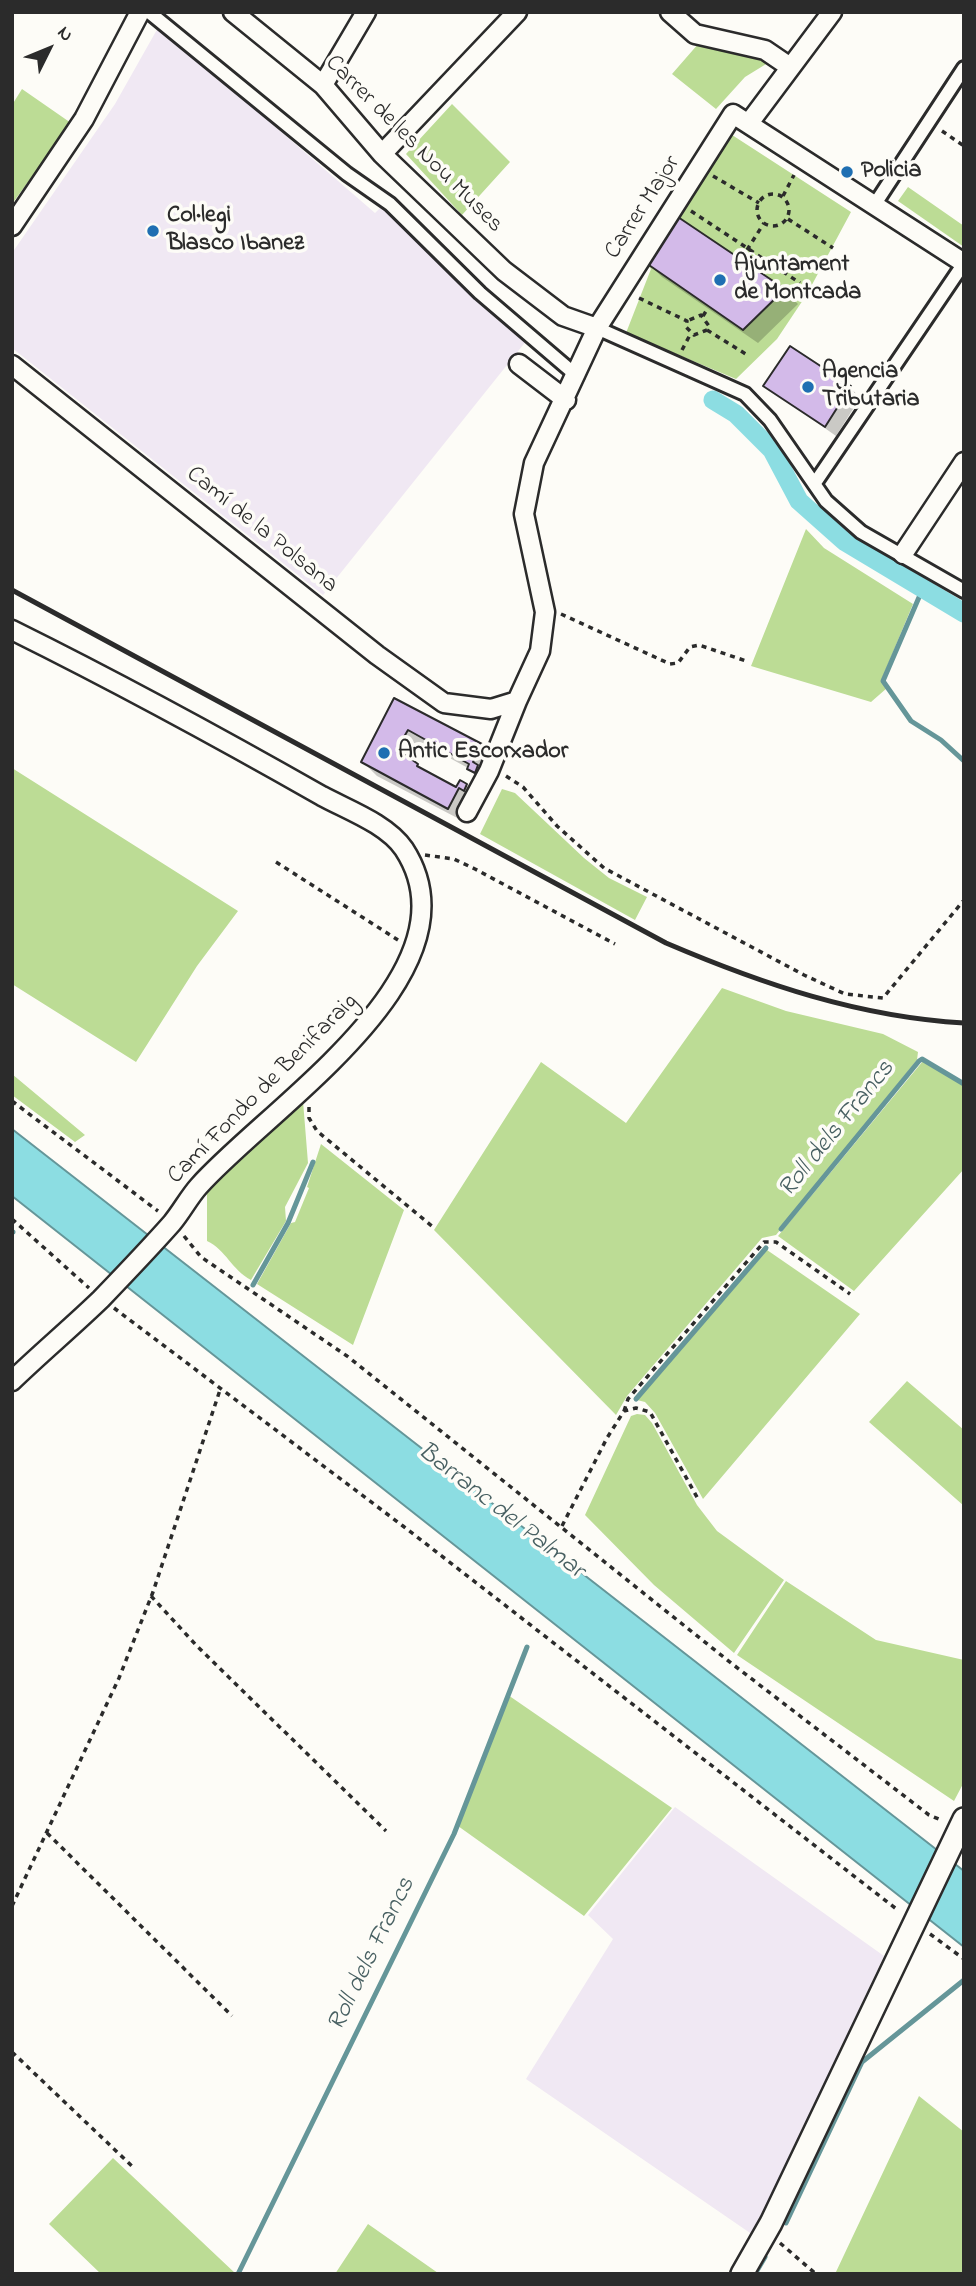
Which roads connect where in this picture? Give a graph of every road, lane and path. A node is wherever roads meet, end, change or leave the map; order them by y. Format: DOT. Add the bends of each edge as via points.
graph roads {
  1 [pos="140,12"];
  2 [pos="149,12"];
  3 [pos="233,12"];
  4 [pos="366,12"];
  5 [pos="517,12"];
  6 [pos="670,12"];
  7 [pos="832,12"];
  8 [pos="790,67"];
  9 [pos="964,68"];
  10 [pos="323,85"];
  11 [pos="741,118"];
  12 [pos="928,122"];
  13 [pos="964,146"];
  14 [pos="382,154"];
  15 [pos="702,170"];
  16 [pos="759,203"];
  17 [pos="874,205"];
  18 [pos="689,210"];
  19 [pos="787,219"];
  20 [pos="764,223"];
  21 [pos="12,226"];
  22 [pos="833,248"];
  23 [pos="747,250"];
  24 [pos="964,263"];
  25 [pos="800,283"];
  26 [pos="639,298"];
  27 [pos="708,308"];
  28 [pos="703,316"];
  29 [pos="687,321"];
  30 [pos="597,327"];
  31 [pos="707,330"];
  32 [pos="691,333"];
  33 [pos="679,355"];
  34 [pos="749,356"];
  35 [pos="519,363"];
  36 [pos="12,365"];
  37 [pos="579,370"];
  38 [pos="566,400"];
  39 [pos="964,462"];
  40 [pos="815,483"];
  41 [pos="903,554"];
  42 [pos="964,591"];
  43 [pos="545,612"];
  44 [pos="12,630"];
  45 [pos="749,662"];
  46 [pos="517,701"];
  47 [pos="489,771"];
  48 [pos="467,812"];
  49 [pos="409,859"];
  50 [pos="276,862"];
  51 [pos="964,900"];
  52 [pos="615,944"];
  53 [pos="412,948"];
  54 [pos="307,1085"];
  55 [pos="12,1101"];
  56 [pos="12,1219"];
  57 [pos="173,1222"];
  58 [pos="433,1227"];
  59 [pos="850,1294"];
  60 [pos="101,1299"];
  61 [pos="12,1381"];
  62 [pos="220,1387"];
  63 [pos="624,1411"];
  64 [pos="698,1499"];
  65 [pos="562,1526"];
  66 [pos="151,1596"];
  67 [pos="961,1824"];
  68 [pos="386,1831"];
  69 [pos="47,1833"];
  70 [pos="12,1906"];
  71 [pos="916,1923"];
  72 [pos="964,1959"];
  73 [pos="232,2016"];
  74 [pos="12,2052"];
  75 [pos="134,2168"];
  76 [pos="764,2236"];
  77 [pos="742,2274"];
  78 [pos="816,2274"];
  1 -- 21 [label="street" via="84,119"];
  2 -- 37 [label="street" via="386,201 480,293"];
  3 -- 10 [label="street, Carrer de les Nou Muses"];
  4 -- 10 [label="street"];
  5 -- 14 [label="street"];
  6 -- 8 [label="street" via="695,34 765,50"];
  7 -- 8 [label="street, Carrer Major"];
  8 -- 11 [label="street, Carrer Major"];
  9 -- 12 [label="street"];
  10 -- 14 [label="street, Carrer de les Nou Muses"];
  11 -- 17 [label="street"];
  11 -- 30 [label="street, Carrer Major"];
  12 -- 13 [label="path"];
  12 -- 17 [label="street"];
  14 -- 30 [label="street, Carrer de les Nou Muses" via="534,296 563,316"];
  15 -- 16 [label="path"];
  16 -- 19 [label="path" via="772,194 782,197 788,205"];
  16 -- 20 [label="path" via="758,214"];
  17 -- 24 [label="street"];
  18 -- 23 [label="path"];
  19 -- 20 [label="path" via="779,225"];
  19 -- 22 [label="path"];
  20 -- 23 [label="path"];
  23 -- 25 [label="path"];
  24 -- 40 [label="street"];
  26 -- 29 [label="path"];
  27 -- 28 [label="path"];
  28 -- 29 [label="path"];
  28 -- 31 [label="path"];
  29 -- 32 [label="path"];
  30 -- 37 [label="street, Carrer Major"];
  30 -- 40 [label="street" via="745,394 770,420"];
  31 -- 32 [label="path"];
  31 -- 34 [label="path"];
  32 -- 33 [label="path"];
  35 -- 38 [label="street"];
  36 -- 46 [label="street, Camí de la Polsana" via="444,703 491,709"];
  37 -- 38 [label="street"];
  38 -- 43 [label="street" via="534,463 524,514"];
  39 -- 41 [label="street"];
  40 -- 41 [label="street" via="826,501 861,532"];
  41 -- 42 [label="street"];
  43 -- 45 [label="path" via="574,618 670,664 678,663 690,647 699,645"];
  43 -- 46 [label="street" via="540,651"];
  44 -- 49 [label="street, Camí Fondo de Benifaraig" via="233,744 378,826 402,846"];
  46 -- 47 [label="street"];
  47 -- 48 [label="street"];
  47 -- 51 [label="path" via="523,787 557,826 604,868 845,994 883,998"];
  49 -- 52 [label="path" via="438,855 454,859"];
  49 -- 53 [label="street, Camí Fondo de Benifaraig" via="423,896 422,920"];
  50 -- 53 [label="path"];
  53 -- 54 [label="street, Camí Fondo de Benifaraig" via="365,1029"];
  54 -- 57 [label="street, Camí Fondo de Benifaraig" via="200,1185"];
  54 -- 58 [label="path" via="309,1118 317,1131"];
  55 -- 57 [label="path"];
  56 -- 60 [label="path"];
  57 -- 60 [label="street, Camí Fondo de Benifaraig"];
  57 -- 65 [label="path" via="201,1257 347,1356"];
  59 -- 63 [label="path" via="776,1242 764,1242 628,1399"];
  60 -- 61 [label="street, Camí Fondo de Benifaraig"];
  60 -- 62 [label="path"];
  62 -- 66 [label="path"];
  62 -- 71 [label="path"];
  63 -- 64 [label="path" via="650,1412"];
  63 -- 65 [label="path"];
  65 -- 67 [label="path" via="929,1815"];
  66 -- 68 [label="path"];
  66 -- 69 [label="path" via="96,1732"];
  67 -- 71 [label="street"];
  69 -- 70 [label="path"];
  69 -- 73 [label="path"];
  71 -- 72 [label="path"];
  71 -- 76 [label="street"];
  74 -- 75 [label="path"];
  76 -- 77 [label="street"];
  76 -- 78 [label="path" via="779,2242"];
}
